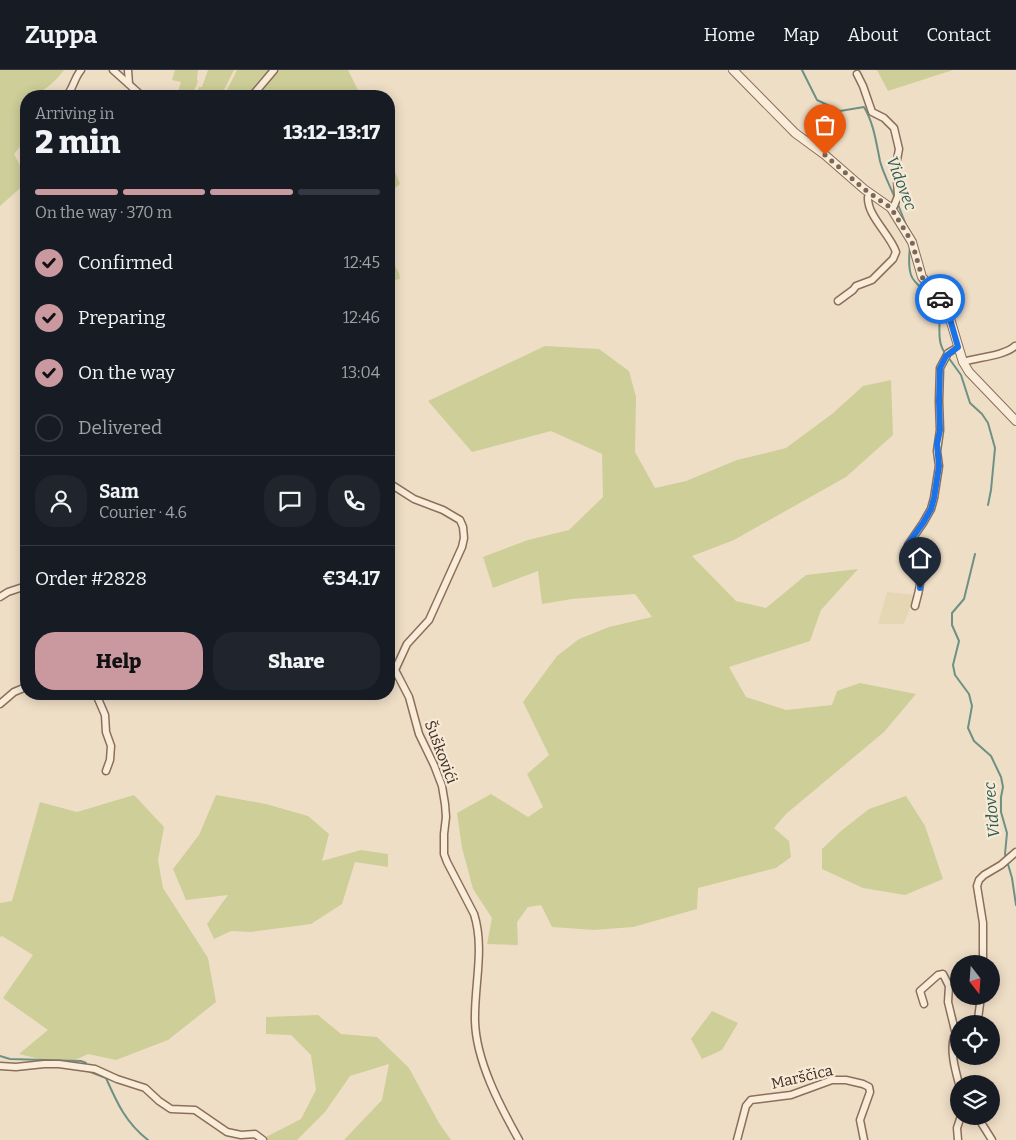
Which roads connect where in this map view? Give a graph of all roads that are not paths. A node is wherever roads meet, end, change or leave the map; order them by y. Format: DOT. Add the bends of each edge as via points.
graph roads {
  1 [pos="81,70"];
  2 [pos="113,70"];
  3 [pos="128,70"];
  4 [pos="274,70"];
  5 [pos="733,70"];
  6 [pos="857,74"];
  7 [pos="129,84"];
  8 [pos="71,90"];
  9 [pos="136,90"];
  10 [pos="257,90"];
  11 [pos="872,194"];
  12 [pos="891,208"];
  13 [pos="838,301"];
  14 [pos="1015,346"];
  15 [pos="958,347"];
  16 [pos="963,362"];
  17 [pos="1016,421"];
  18 [pos="395,487"];
  19 [pos="20,588"];
  20 [pos="0,597"];
  21 [pos="915,606"];
  22 [pos="395,667"];
  23 [pos="395,675"];
  24 [pos="20,689"];
  25 [pos="98,700"];
  26 [pos="0,704"];
  27 [pos="106,771"];
  28 [pos="1016,852"];
  29 [pos="983,955"];
  30 [pos="924,1004"];
  31 [pos="952,1015"];
  32 [pos="0,1066"];
  33 [pos="958,1125"];
  34 [pos="983,1125"];
  35 [pos="263,1140"];
  36 [pos="519,1140"];
  37 [pos="737,1140"];
  38 [pos="864,1140"];
  39 [pos="958,1140"];
  40 [pos="992,1140"];
  1 -- 8 [label="street"];
  2 -- 7 [label="street"];
  3 -- 7 [label="street"];
  4 -- 10 [label="street"];
  5 -- 11 [label="street" via="786,125"];
  6 -- 12 [label="street" via="872,112 894,128 899,149 896,164 898,196"];
  7 -- 9 [label="street"];
  11 -- 12 [label="street"];
  11 -- 13 [label="street" via="868,197 872,213 896,252 872,280 856,286"];
  12 -- 15 [label="street" via="910,239 922,277 948,312"];
  14 -- 16 [label="street" via="1003,353"];
  15 -- 16 [label="street"];
  15 -- 21 [label="street" via="947,355 940,368 939,466 934,498 931,509 908,544 908,555 920,577"];
  16 -- 17 [label="street"];
  18 -- 22 [label="street, Šuškovići" via="460,520 464,538 428,620 407,644"];
  19 -- 20 [label="street"];
  23 -- 36 [label="street, Šuškovići" via="409,697 419,734 442,786 446,810 444,854 477,923 479,959 475,1022 482,1061"];
  24 -- 26 [label="street"];
  25 -- 27 [label="street" via="111,746"];
  28 -- 29 [label="street" via="984,875 977,886 984,923"];
  30 -- 31 [label="street" via="920,990 943,974 949,986 948,1002"];
  32 -- 35 [label="street" via="59,1064 95,1070 145,1088 171,1109 195,1110 227,1132 255,1134"];
  33 -- 39 [label="street"];
  34 -- 40 [label="street"];
  37 -- 38 [label="street, Marščica" via="746,1106 751,1100 791,1095 832,1080 869,1087 860,1120"];
}
